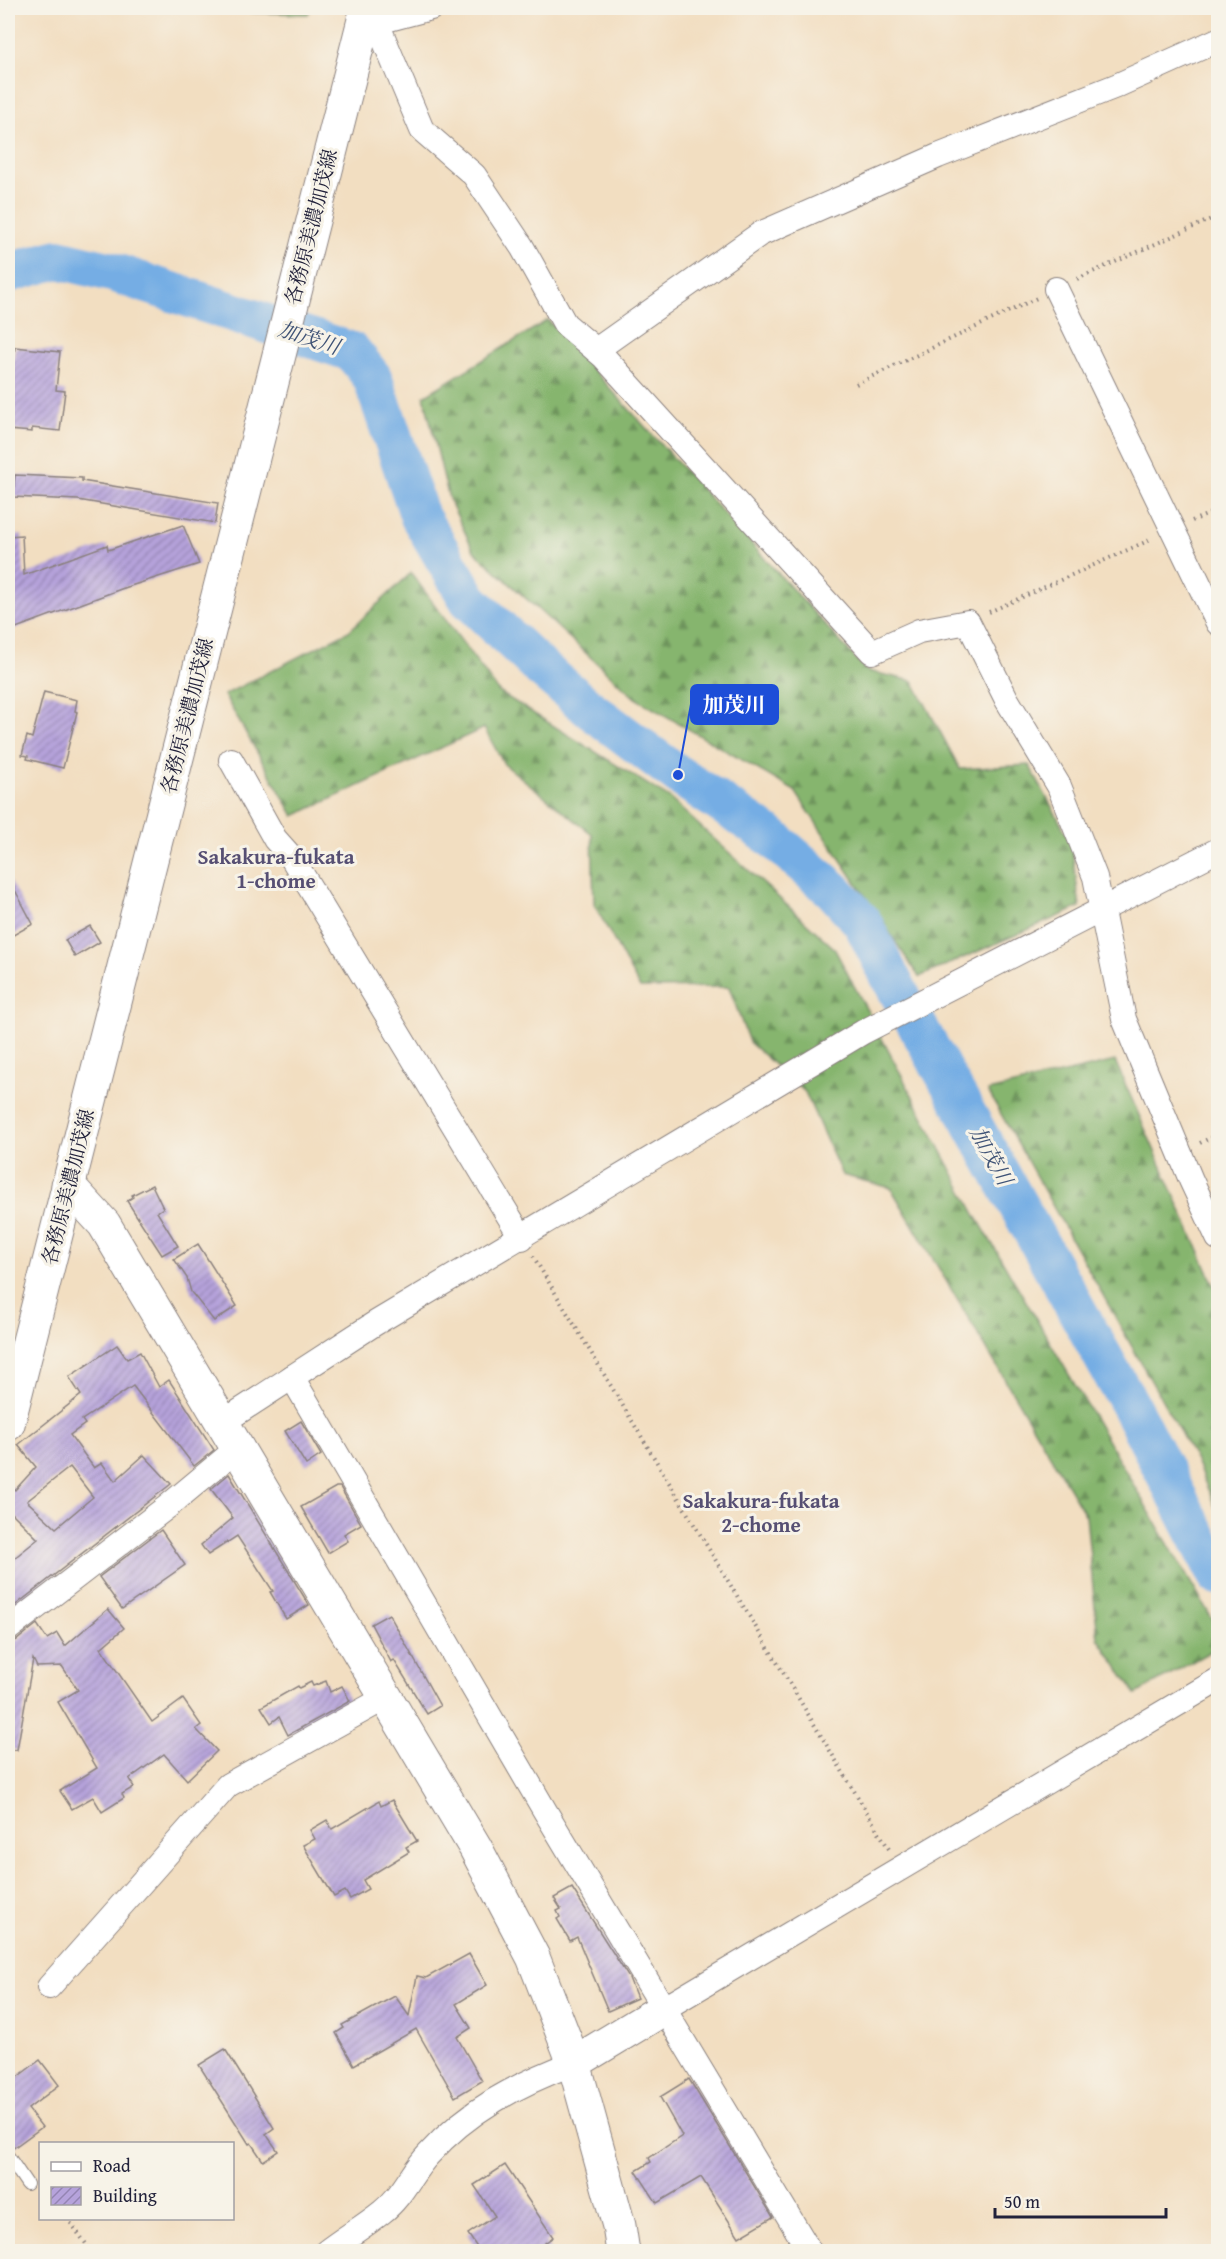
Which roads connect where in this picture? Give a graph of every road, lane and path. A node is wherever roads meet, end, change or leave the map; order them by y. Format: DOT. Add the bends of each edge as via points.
graph roads {
  1 [pos="431,8"];
  2 [pos="369,19"];
  3 [pos="1218,40"];
  4 [pos="1056,289"];
  5 [pos="596,350"];
  6 [pos="1218,510"];
  7 [pos="1172,530"];
  8 [pos="968,621"];
  9 [pos="1218,623"];
  10 [pos="231,760"];
  11 [pos="1218,850"];
  12 [pos="1103,909"];
  13 [pos="68,1185"];
  14 [pos="522,1238"];
  15 [pos="1218,1238"];
  16 [pos="291,1377"];
  17 [pos="8,1424"];
  18 [pos="231,1435"];
  19 [pos="8,1629"];
  20 [pos="1218,1680"];
  21 [pos="387,1697"];
  22 [pos="902,1870"];
  23 [pos="49,1987"];
  24 [pos="665,2008"];
  25 [pos="574,2063"];
  26 [pos="8,2156"];
  27 [pos="27,2184"];
  28 [pos="69,2220"];
  29 [pos="92,2252"];
  30 [pos="326,2252"];
  31 [pos="623,2252"];
  32 [pos="810,2252"];
  1 -- 2 [label="street"];
  2 -- 5 [label="street" via="422,130 474,175 565,324"];
  2 -- 13 [label="main road, 各務原美濃加茂線" via="294,296"];
  3 -- 5 [label="street" via="760,234"];
  4 -- 7 [label="street"];
  5 -- 8 [label="street" via="872,652 919,631"];
  6 -- 7 [label="path"];
  7 -- 8 [label="path"];
  7 -- 9 [label="street"];
  8 -- 12 [label="street" via="1007,700 1059,786 1095,877"];
  10 -- 14 [label="street" via="275,840 292,858"];
  11 -- 12 [label="street"];
  12 -- 14 [label="street" via="863,1032"];
  12 -- 15 [label="street" via="1124,1018"];
  13 -- 17 [label="main road, 各務原美濃加茂線"];
  13 -- 18 [label="main road" via="104,1224"];
  14 -- 16 [label="street"];
  14 -- 22 [label="path"];
  16 -- 18 [label="street"];
  16 -- 24 [label="street"];
  18 -- 19 [label="street" via="167,1507"];
  18 -- 21 [label="main road"];
  20 -- 22 [label="street"];
  21 -- 23 [label="street" via="228,1785"];
  21 -- 25 [label="main road" via="475,1847 533,1957"];
  22 -- 24 [label="street"];
  24 -- 25 [label="main road"];
  24 -- 32 [label="street"];
  25 -- 30 [label="street" via="529,2080 478,2109 426,2157 383,2212"];
  25 -- 31 [label="main road"];
  26 -- 27 [label="lane"];
  28 -- 29 [label="path"];
}
